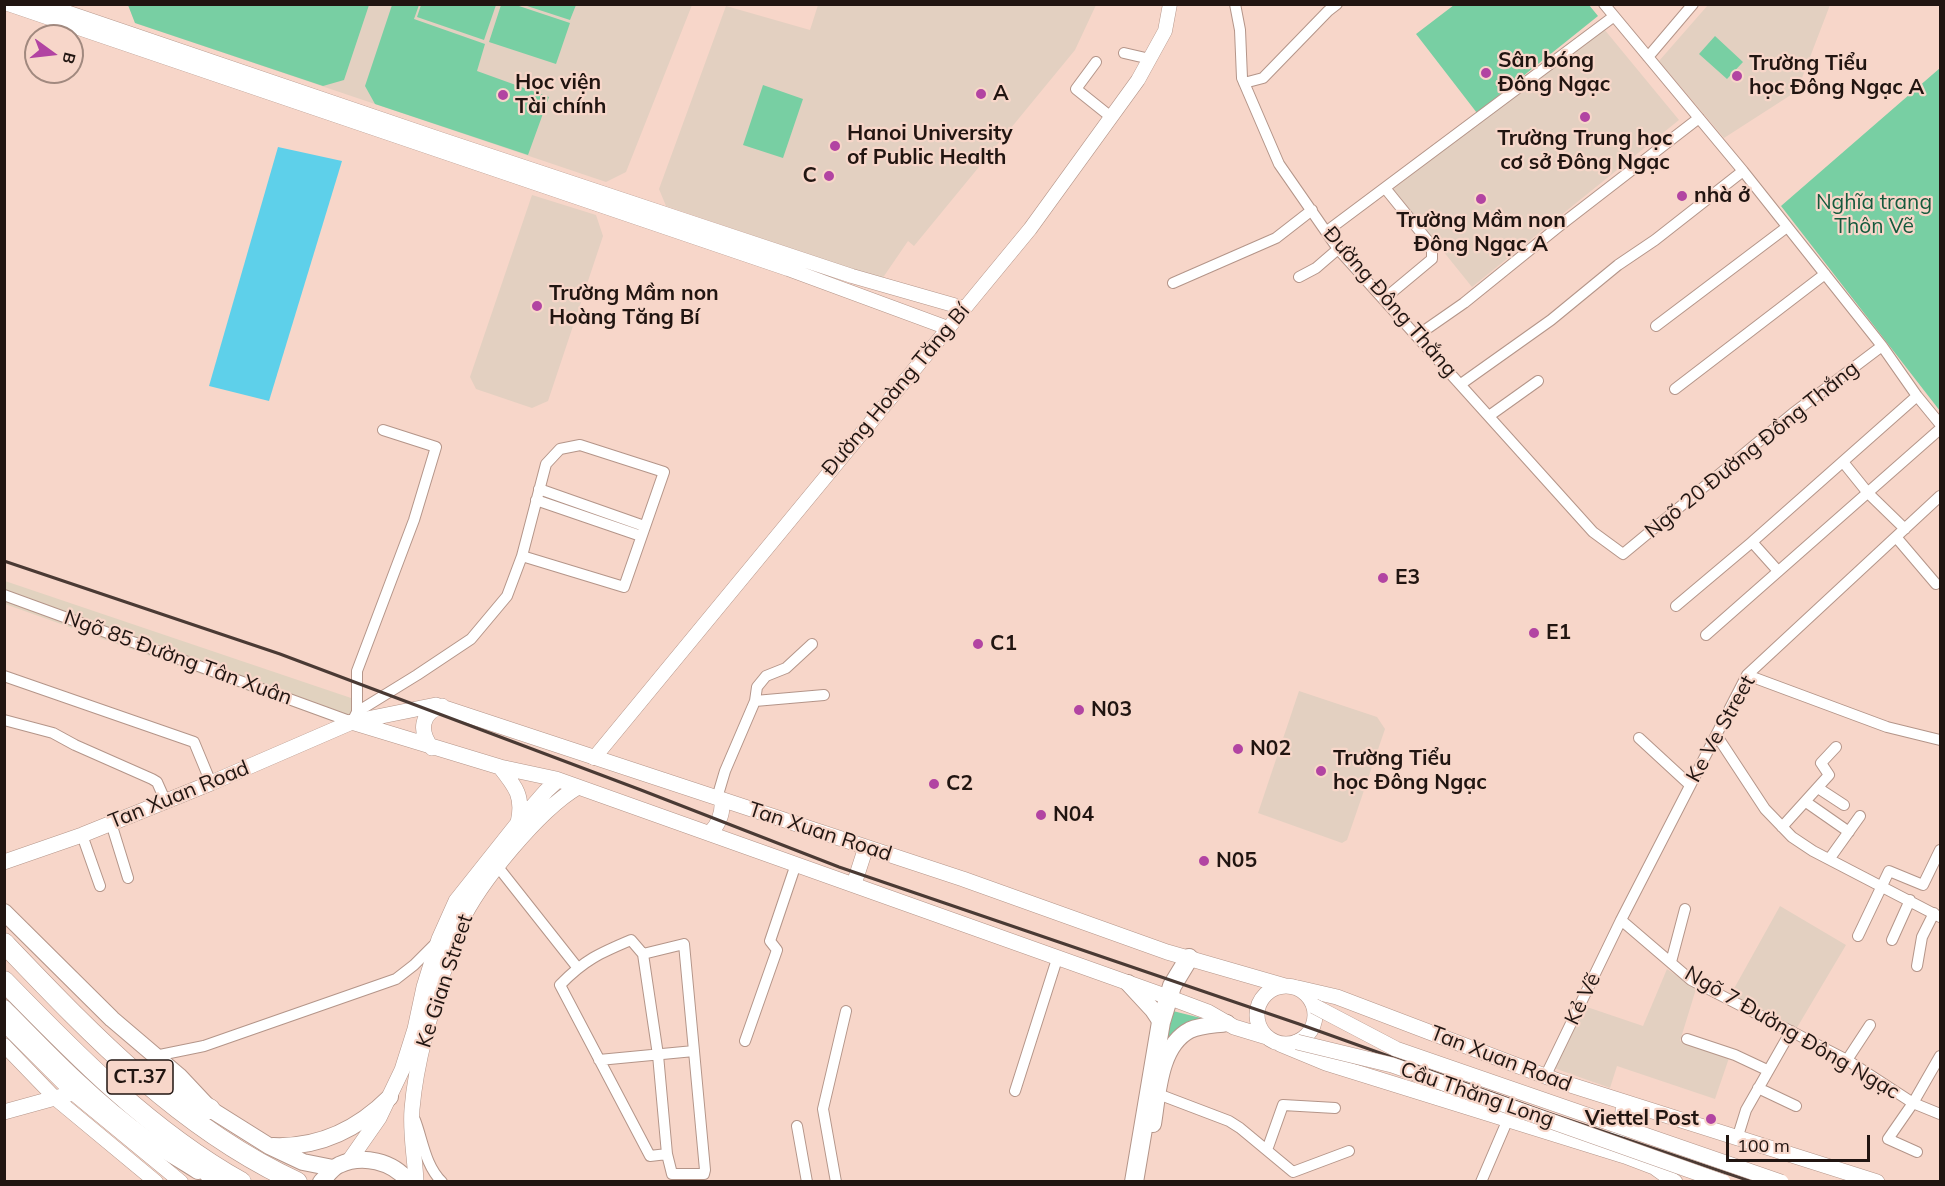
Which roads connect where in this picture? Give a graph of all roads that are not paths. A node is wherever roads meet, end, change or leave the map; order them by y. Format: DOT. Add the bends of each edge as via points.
graph roads {
  1 [pos="8,4"];
  2 [pos="42,4"];
  3 [pos="1170,4"];
  4 [pos="1235,4"];
  5 [pos="1337,4"];
  6 [pos="1604,4"];
  7 [pos="1693,4"];
  8 [pos="1613,17"];
  9 [pos="1124,53"];
  10 [pos="1648,57"];
  11 [pos="1150,59"];
  12 [pos="1096,62"];
  13 [pos="1244,83"];
  14 [pos="1111,117"];
  15 [pos="1699,118"];
  16 [pos="1743,171"];
  17 [pos="1385,188"];
  18 [pos="1311,210"];
  19 [pos="1788,227"];
  20 [pos="1327,231"];
  21 [pos="1338,249"];
  22 [pos="1825,274"];
  23 [pos="1299,277"];
  24 [pos="1173,284"];
  25 [pos="1384,299"];
  26 [pos="964,308"];
  27 [pos="1656,326"];
  28 [pos="948,328"];
  29 [pos="1418,336"];
  30 [pos="1882,346"];
  31 [pos="1538,381"];
  32 [pos="1461,384"];
  33 [pos="1675,389"];
  34 [pos="1917,396"];
  35 [pos="1489,416"];
  36 [pos="1941,424"];
  37 [pos="1941,429"];
  38 [pos="383,430"];
  39 [pos="1843,462"];
  40 [pos="1868,493"];
  41 [pos="538,494"];
  42 [pos="1940,497"];
  43 [pos="1905,529"];
  44 [pos="643,531"];
  45 [pos="1896,537"];
  46 [pos="1752,542"];
  47 [pos="1623,554"];
  48 [pos="522,556"];
  49 [pos="1778,571"];
  50 [pos="1936,584"];
  51 [pos="4,595"];
  52 [pos="1676,606"];
  53 [pos="1706,635"];
  54 [pos="812,644"];
  55 [pos="1747,675"];
  56 [pos="4,676"];
  57 [pos="824,695"];
  58 [pos="755,701"];
  59 [pos="442,706"];
  60 [pos="354,717"];
  61 [pos="4,720"];
  62 [pos="1717,736"];
  63 [pos="1639,738"];
  64 [pos="1941,740"];
  65 [pos="1836,747"];
  66 [pos="432,748"];
  67 [pos="594,758"];
  68 [pos="501,767"];
  69 [pos="558,780"];
  70 [pos="211,783"];
  71 [pos="1690,785"];
  72 [pos="578,787"];
  73 [pos="1818,788"];
  74 [pos="720,799"];
  75 [pos="165,800"];
  76 [pos="1806,802"];
  77 [pos="1844,805"];
  78 [pos="1860,816"];
  79 [pos="111,823"];
  80 [pos="518,823"];
  81 [pos="1782,827"];
  82 [pos="1849,832"];
  83 [pos="710,833"];
  84 [pos="82,834"];
  85 [pos="866,847"];
  86 [pos="1941,850"];
  87 [pos="1830,858"];
  88 [pos="4,862"];
  89 [pos="796,864"];
  90 [pos="498,867"];
  91 [pos="128,878"];
  92 [pos="854,884"];
  93 [pos="1881,885"];
  94 [pos="100,886"];
  95 [pos="1910,900"];
  96 [pos="1685,909"];
  97 [pos="4,912"];
  98 [pos="1937,915"];
  99 [pos="1621,920"];
  100 [pos="4,928"];
  101 [pos="4,934"];
  102 [pos="1858,936"];
  103 [pos="439,939"];
  104 [pos="1892,940"];
  105 [pos="4,943"];
  106 [pos="643,954"];
  107 [pos="1189,958"];
  108 [pos="1057,959"];
  109 [pos="1671,962"];
  110 [pos="1917,966"];
  111 [pos="577,967"];
  112 [pos="437,970"];
  113 [pos="4,981"];
  114 [pos="1128,983"];
  115 [pos="4,986"];
  116 [pos="1292,987"];
  117 [pos="4,997"];
  118 [pos="1168,997"];
  119 [pos="1314,1006"];
  120 [pos="846,1011"];
  121 [pos="10,1015"];
  122 [pos="1161,1022"];
  123 [pos="1227,1023"];
  124 [pos="1870,1025"];
  125 [pos="1791,1031"];
  126 [pos="1687,1039"];
  127 [pos="745,1041"];
  128 [pos="1274,1041"];
  129 [pos="1297,1042"];
  130 [pos="4,1045"];
  131 [pos="694,1051"];
  132 [pos="658,1055"];
  133 [pos="155,1056"];
  134 [pos="1941,1056"];
  135 [pos="599,1060"];
  136 [pos="1846,1060"];
  137 [pos="1767,1070"];
  138 [pos="1545,1077"];
  139 [pos="1758,1088"];
  140 [pos="1015,1091"];
  141 [pos="73,1093"];
  142 [pos="1158,1094"];
  143 [pos="390,1097"];
  144 [pos="56,1099"];
  145 [pos="1913,1103"];
  146 [pos="1632,1106"];
  147 [pos="1796,1106"];
  148 [pos="1335,1108"];
  149 [pos="210,1109"];
  150 [pos="412,1111"];
  151 [pos="4,1112"];
  152 [pos="1941,1114"];
  153 [pos="1508,1119"];
  154 [pos="797,1126"];
  155 [pos="1737,1139"];
  156 [pos="269,1146"];
  157 [pos="1267,1150"];
  158 [pos="1349,1151"];
  159 [pos="1609,1151"];
  160 [pos="1917,1152"];
  161 [pos="667,1154"];
  162 [pos="1625,1156"];
  163 [pos="349,1161"];
  164 [pos="333,1168"];
  165 [pos="436,1180"];
  166 [pos="156,1182"];
  167 [pos="181,1182"];
  168 [pos="215,1182"];
  169 [pos="241,1182"];
  170 [pos="297,1182"];
  171 [pos="321,1182"];
  172 [pos="409,1182"];
  173 [pos="416,1182"];
  174 [pos="807,1182"];
  175 [pos="836,1182"];
  176 [pos="1134,1182"];
  177 [pos="1143,1182"];
  178 [pos="1481,1182"];
  179 [pos="1675,1182"];
  180 [pos="1723,1182"];
  181 [pos="1781,1182"];
  182 [pos="1877,1182"];
  1 -- 28 [label="street" via="798,272"];
  2 -- 26 [label="street" via="830,268"];
  3 -- 11 [label="street, Đường Hoàng Tăng Bí" via="1165,31"];
  4 -- 13 [label="street, Đường Đông Thắng"];
  5 -- 13 [label="street" via="1263,78"];
  6 -- 8 [label="street"];
  7 -- 10 [label="street"];
  8 -- 10 [label="street"];
  8 -- 17 [label="street"];
  9 -- 11 [label="street"];
  10 -- 15 [label="street"];
  11 -- 14 [label="street, Đường Hoàng Tăng Bí"];
  12 -- 14 [label="street" via="1076,89"];
  13 -- 18 [label="street, Đường Đông Thắng" via="1279,164"];
  14 -- 26 [label="street, Đường Hoàng Tăng Bí" via="1030,229"];
  15 -- 16 [label="street"];
  15 -- 29 [label="street"];
  16 -- 19 [label="street"];
  16 -- 32 [label="street" via="1551,320"];
  17 -- 20 [label="street"];
  17 -- 25 [label="street" via="1432,246 1432,259"];
  18 -- 20 [label="street, Đường Đông Thắng"];
  18 -- 24 [label="street" via="1276,238"];
  19 -- 22 [label="street"];
  19 -- 27 [label="street"];
  20 -- 21 [label="street, Đường Đông Thắng"];
  21 -- 23 [label="street"];
  21 -- 25 [label="street, Đường Đông Thắng"];
  22 -- 30 [label="street"];
  22 -- 33 [label="street"];
  25 -- 29 [label="street, Đường Đông Thắng"];
  26 -- 28 [label="street, Đường Hoàng Tăng Bí"];
  28 -- 67 [label="street, Đường Hoàng Tăng Bí"];
  29 -- 32 [label="street, Đường Đông Thắng"];
  30 -- 34 [label="street"];
  30 -- 47 [label="street, Ngõ 20 Đường Đồng Thắng" via="1792,414"];
  31 -- 35 [label="street"];
  32 -- 35 [label="street, Đường Đông Thắng"];
  34 -- 36 [label="street"];
  34 -- 39 [label="street"];
  35 -- 47 [label="street, Đường Đông Thắng" via="1593,532"];
  37 -- 40 [label="street"];
  38 -- 60 [label="street" via="436,447 414,520 357,671"];
  39 -- 40 [label="street"];
  39 -- 46 [label="street"];
  40 -- 43 [label="street"];
  40 -- 49 [label="street"];
  41 -- 44 [label="street"];
  41 -- 44 [label="street" via="546,464 560,450 580,445 664,472"];
  41 -- 48 [label="street"];
  42 -- 43 [label="street, Ke Ve Street"];
  43 -- 45 [label="street, Ke Ve Street"];
  44 -- 48 [label="street" via="624,587"];
  45 -- 50 [label="street"];
  45 -- 55 [label="street, Ke Ve Street"];
  46 -- 49 [label="street"];
  46 -- 52 [label="street"];
  48 -- 60 [label="street" via="507,596 471,639"];
  49 -- 53 [label="street"];
  51 -- 60 [label="street, Ngõ 85 Đường Tân Xuân"];
  54 -- 58 [label="street" via="786,668 760,682"];
  55 -- 62 [label="street, Ke Ve Street"];
  55 -- 64 [label="street" via="1887,727"];
  56 -- 70 [label="street" via="194,742"];
  57 -- 58 [label="street"];
  58 -- 74 [label="street" via="728,764"];
  59 -- 60 [label="main road, Tan Xuan Road"];
  59 -- 66 [label="main road" via="431,712 424,723 423,735"];
  59 -- 67 [label="main road, Tan Xuan Road"];
  60 -- 66 [label="main road, Tan Xuan Road"];
  60 -- 70 [label="main road, Tan Xuan Road"];
  61 -- 75 [label="street" via="53,733 152,779"];
  62 -- 71 [label="street, Ke Ve Street"];
  62 -- 81 [label="street" via="1765,809"];
  63 -- 71 [label="street"];
  65 -- 73 [label="street" via="1821,763 1829,775"];
  66 -- 68 [label="main road, Tan Xuan Road"];
  67 -- 74 [label="main road, Tan Xuan Road"];
  68 -- 69 [label="main road, Tan Xuan Road"];
  68 -- 80 [label="main road" via="519,795"];
  69 -- 72 [label="main road, Tan Xuan Road"];
  69 -- 80 [label="main road, Ke Gian Street"];
  70 -- 75 [label="main road, Tan Xuan Road"];
  71 -- 99 [label="street, Ke Ve Street"];
  72 -- 83 [label="main road, Tan Xuan Road"];
  72 -- 90 [label="main road, Ke Gian Street" via="546,811"];
  73 -- 76 [label="street"];
  73 -- 77 [label="street"];
  74 -- 83 [label="main road" via="720,817"];
  74 -- 85 [label="main road, Tan Xuan Road"];
  75 -- 79 [label="main road, Tan Xuan Road"];
  76 -- 81 [label="street"];
  76 -- 82 [label="street"];
  78 -- 82 [label="street"];
  79 -- 84 [label="main road, Tan Xuan Road"];
  79 -- 91 [label="street"];
  80 -- 103 [label="main road, Ke Gian Street" via="456,902"];
  81 -- 87 [label="street" via="1813,851"];
  82 -- 87 [label="street"];
  83 -- 89 [label="main road, Tan Xuan Road"];
  84 -- 88 [label="main road, Tan Xuan Road"];
  84 -- 94 [label="street"];
  85 -- 92 [label="main road"];
  85 -- 107 [label="main road, Tan Xuan Road"];
  86 -- 93 [label="street" via="1923,885 1889,871"];
  87 -- 93 [label="street"];
  89 -- 92 [label="main road, Tan Xuan Road"];
  89 -- 127 [label="street" via="770,940 777,950"];
  90 -- 111 [label="street"];
  90 -- 112 [label="main road, Ke Gian Street" via="467,910"];
  92 -- 108 [label="main road, Tan Xuan Road"];
  93 -- 95 [label="street"];
  93 -- 102 [label="street"];
  95 -- 98 [label="street"];
  95 -- 104 [label="street"];
  96 -- 109 [label="street"];
  97 -- 133 [label="main road"];
  98 -- 110 [label="street" via="1922,937"];
  99 -- 109 [label="street, Ngõ 7 Đường Đông Ngạc"];
  99 -- 138 [label="street, Kẻ Vẽ"];
  100 -- 149 [label="highway" via="107,1033 180,1095"];
  101 -- 149 [label="main road" via="108,1039 166,1090 179,1100"];
  103 -- 112 [label="main road, Ke Gian Street"];
  103 -- 133 [label="street" via="396,980 204,1047"];
  105 -- 170 [label="highway, CT.37" via="88,1029 175,1106 244,1154"];
  106 -- 111 [label="street" via="631,940"];
  106 -- 131 [label="street" via="684,944"];
  106 -- 132 [label="street"];
  107 -- 116 [label="main road, Tan Xuan Road"];
  107 -- 118 [label="highway"];
  108 -- 114 [label="main road, Tan Xuan Road"];
  108 -- 140 [label="street"];
  109 -- 125 [label="street, Ngõ 7 Đường Đông Ngạc" via="1691,980"];
  111 -- 135 [label="street" via="560,984"];
  112 -- 143 [label="main road, Ke Gian Street"];
  112 -- 150 [label="main road, Ke Gian Street"];
  113 -- 169 [label="highway, CT.37" via="69,1048 131,1103 180,1143"];
  114 -- 118 [label="main road, Tan Xuan Road"];
  114 -- 122 [label="main road"];
  115 -- 168 [label="main road" via="68,1051 180,1146"];
  116 -- 119 [label="main road" via="1308,996"];
  116 -- 128 [label="main road" via="1270,990 1260,1002 1258,1024"];
  116 -- 138 [label="main road, Tan Xuan Road" via="1337,997"];
  117 -- 121 [label="highway"];
  118 -- 122 [label="highway"];
  118 -- 123 [label="main road, Tan Xuan Road"];
  119 -- 129 [label="main road" via="1312,1028"];
  119 -- 181 [label="main road, Cầu Thăng Long, bridge" via="1396,1049"];
  120 -- 175 [label="street" via="823,1109"];
  121 -- 141 [label="street"];
  121 -- 168 [label="highway"];
  122 -- 176 [label="highway"];
  123 -- 128 [label="main road, Tan Xuan Road"];
  123 -- 142 [label="main road" via="1196,1028 1181,1036 1164,1065"];
  124 -- 136 [label="street"];
  125 -- 136 [label="street, Ngõ 7 Đường Đông Ngạc"];
  125 -- 137 [label="street"];
  126 -- 137 [label="street"];
  128 -- 129 [label="main road"];
  128 -- 153 [label="main road, Tan Xuan Road" via="1326,1063"];
  129 -- 180 [label="main road, Cầu Thăng Long, bridge" via="1392,1065"];
  130 -- 144 [label="street"];
  131 -- 132 [label="street"];
  131 -- 161 [label="street" via="704,1174 672,1174"];
  132 -- 135 [label="street"];
  132 -- 161 [label="street"];
  133 -- 149 [label="main road"];
  134 -- 145 [label="street"];
  135 -- 161 [label="street" via="650,1156"];
  136 -- 145 [label="street, Ngõ 7 Đường Đông Ngạc"];
  137 -- 139 [label="street"];
  138 -- 146 [label="main road, Tan Xuan Road"];
  139 -- 147 [label="street"];
  139 -- 155 [label="street"];
  141 -- 144 [label="main road"];
  141 -- 167 [label="street"];
  142 -- 157 [label="street" via="1229,1121"];
  142 -- 177 [label="main road"];
  143 -- 156 [label="main road" via="362,1122 320,1142"];
  143 -- 163 [label="main road, Ke Gian Street"];
  144 -- 151 [label="main road"];
  144 -- 166 [label="street"];
  145 -- 152 [label="street, Ngõ 7 Đường Đông Ngạc"];
  145 -- 160 [label="street" via="1888,1139"];
  146 -- 155 [label="main road, Tan Xuan Road"];
  146 -- 159 [label="main road"];
  146 -- 162 [label="main road"];
  148 -- 157 [label="street" via="1283,1105"];
  149 -- 156 [label="main road"];
  150 -- 165 [label="street"];
  150 -- 173 [label="main road, Ke Gian Street"];
  153 -- 159 [label="main road, Tan Xuan Road"];
  153 -- 178 [label="street"];
  154 -- 174 [label="street"];
  155 -- 182 [label="main road, Tan Xuan Road"];
  156 -- 164 [label="main road" via="303,1162"];
  157 -- 158 [label="street" via="1293,1172"];
  159 -- 162 [label="main road, Tan Xuan Road"];
  162 -- 179 [label="main road, Tan Xuan Road" via="1654,1167"];
  163 -- 164 [label="main road"];
  163 -- 172 [label="main road" via="369,1160 388,1165"];
  164 -- 171 [label="main road"];
}
